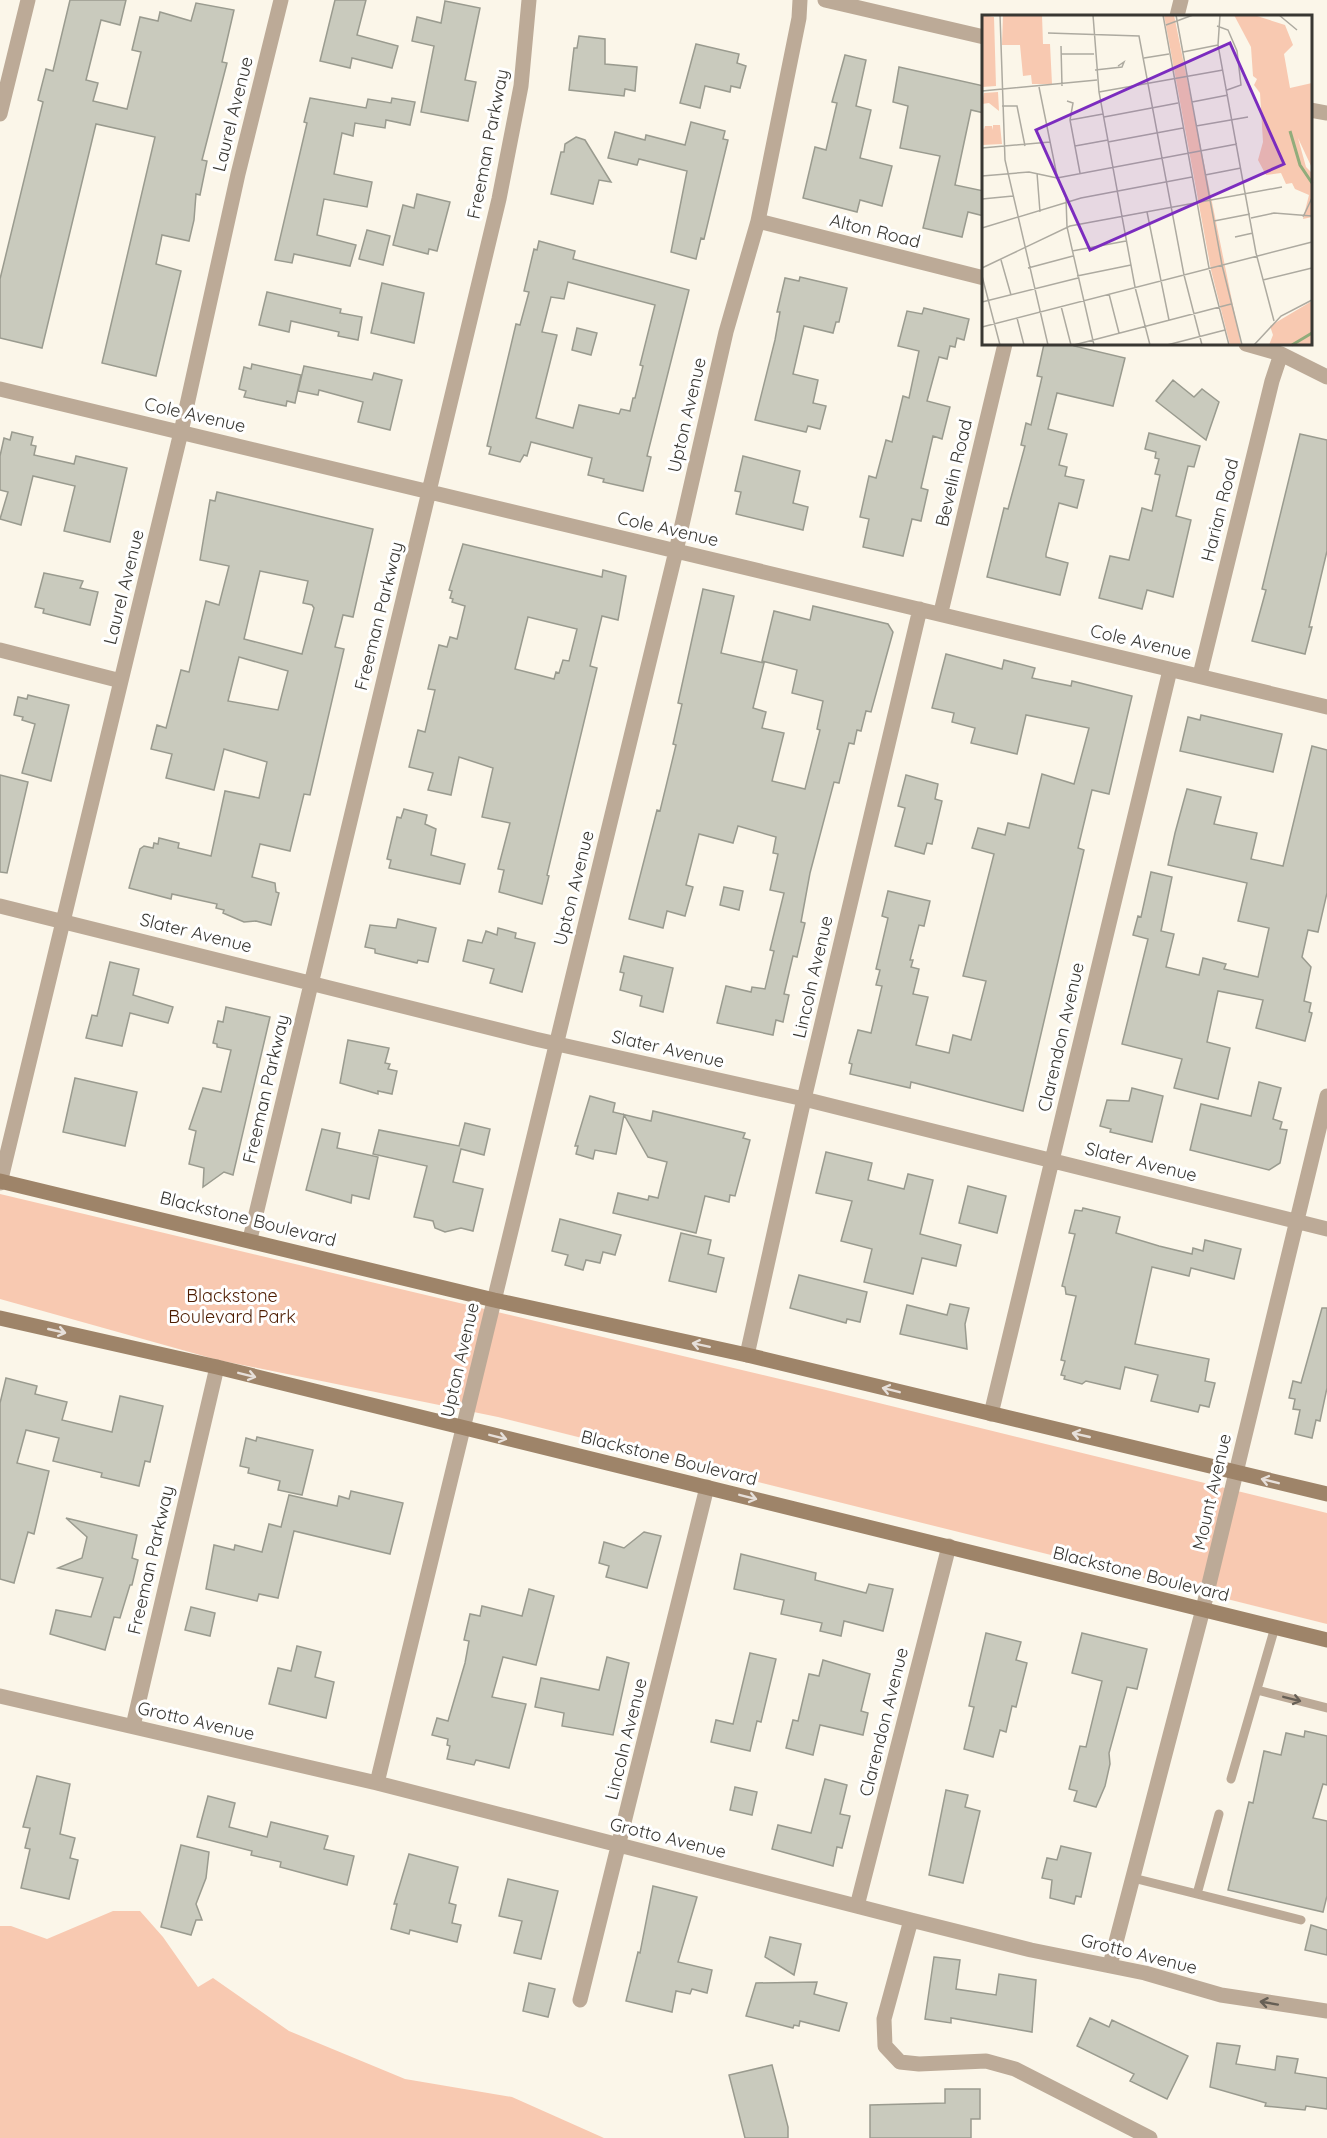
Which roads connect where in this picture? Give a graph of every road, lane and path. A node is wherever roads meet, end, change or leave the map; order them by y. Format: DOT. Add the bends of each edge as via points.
graph roads {
  1 [pos="28,0"];
  2 [pos="281,0"];
  3 [pos="529,0"];
  4 [pos="800,0"];
  5 [pos="825,0"];
  6 [pos="1180,0"];
  7 [pos="1177,15"];
  8 [pos="982,37"];
  9 [pos="1312,110"];
  10 [pos="1327,113"];
  11 [pos="0,114"];
  12 [pos="758,221"];
  13 [pos="982,277"];
  14 [pos="1005,345"];
  15 [pos="1249,345"];
  16 [pos="1281,354"];
  17 [pos="1327,377"];
  18 [pos="0,389"];
  19 [pos="181,432"];
  20 [pos="429,493"];
  21 [pos="676,551"];
  22 [pos="920,609"];
  23 [pos="941,612"];
  24 [pos="0,650"];
  25 [pos="1170,670"];
  26 [pos="1200,675"];
  27 [pos="121,681"];
  28 [pos="1327,706"];
  29 [pos="0,906"];
  30 [pos="64,921"];
  31 [pos="312,982"];
  32 [pos="556,1044"];
  33 [pos="1327,1096"];
  34 [pos="804,1099"];
  35 [pos="1053,1159"];
  36 [pos="0,1182"];
  37 [pos="1298,1222"];
  38 [pos="1327,1229"];
  39 [pos="250,1239"];
  40 [pos="494,1300"];
  41 [pos="0,1318"];
  42 [pos="747,1355"];
  43 [pos="217,1367"];
  44 [pos="991,1414"];
  45 [pos="464,1428"];
  46 [pos="1236,1472"];
  47 [pos="707,1487"];
  48 [pos="1327,1494"];
  49 [pos="949,1546"];
  50 [pos="1203,1609"];
  51 [pos="1275,1627"];
  52 [pos="1327,1640"];
  53 [pos="1257,1690"];
  54 [pos="0,1696"];
  55 [pos="1327,1708"];
  56 [pos="133,1726"];
  57 [pos="1231,1779"];
  58 [pos="377,1783"];
  59 [pos="1219,1814"];
  60 [pos="620,1845"];
  61 [pos="1132,1878"];
  62 [pos="1197,1894"];
  63 [pos="857,1906"];
  64 [pos="911,1920"];
  65 [pos="1301,1920"];
  66 [pos="1110,1965"];
  67 [pos="580,2000"];
  68 [pos="1327,2011"];
  69 [pos="1150,2138"];
  1 -- 11 [label="street"];
  2 -- 19 [label="street, Laurel Avenue"];
  3 -- 20 [label="street, Freeman Parkway" via="514,131"];
  4 -- 12 [label="street, Upton Avenue"];
  5 -- 8 [label="street"];
  6 -- 7 [label="street"];
  9 -- 10 [label="street"];
  12 -- 13 [label="street, Alton Road"];
  12 -- 21 [label="street, Upton Avenue" via="726,332"];
  14 -- 23 [label="street, Bevelin Road"];
  15 -- 16 [label="street"];
  16 -- 17 [label="street"];
  16 -- 26 [label="street, Harian Road"];
  18 -- 19 [label="street, Cole Avenue"];
  19 -- 20 [label="street, Cole Avenue"];
  19 -- 27 [label="street, Laurel Avenue"];
  20 -- 21 [label="street, Cole Avenue"];
  20 -- 31 [label="street, Freeman Parkway"];
  21 -- 22 [label="street, Cole Avenue"];
  21 -- 32 [label="street, Upton Avenue"];
  22 -- 23 [label="street, Cole Avenue"];
  22 -- 34 [label="street, Lincoln Avenue"];
  23 -- 25 [label="street, Cole Avenue"];
  24 -- 27 [label="street"];
  25 -- 26 [label="street, Cole Avenue"];
  25 -- 35 [label="street, Clarendon Avenue"];
  26 -- 28 [label="street, Cole Avenue"];
  27 -- 30 [label="street, Laurel Avenue"];
  29 -- 30 [label="street, Slater Avenue"];
  30 -- 31 [label="street, Slater Avenue"];
  30 -- 36 [label="street, Laurel Avenue"];
  31 -- 32 [label="street, Slater Avenue"];
  31 -- 39 [label="street, Freeman Parkway"];
  32 -- 34 [label="street, Slater Avenue"];
  32 -- 40 [label="street, Upton Avenue"];
  33 -- 37 [label="street, Mount Avenue"];
  34 -- 35 [label="street, Slater Avenue"];
  34 -- 42 [label="street, Lincoln Avenue"];
  35 -- 37 [label="street, Slater Avenue"];
  35 -- 44 [label="street, Clarendon Avenue"];
  36 -- 39 [label="main road, Blackstone Boulevard"];
  37 -- 38 [label="street, Slater Avenue"];
  37 -- 46 [label="street, Mount Avenue"];
  39 -- 40 [label="main road, Blackstone Boulevard"];
  42 -- 40 [label="main road, Blackstone Boulevard, one-way"];
  40 -- 45 [label="street, Upton Avenue"];
  41 -- 43 [label="main road, Blackstone Boulevard, one-way"];
  44 -- 42 [label="main road, Blackstone Boulevard, one-way"];
  43 -- 45 [label="main road, Blackstone Boulevard, one-way"];
  43 -- 56 [label="street, Freeman Parkway"];
  46 -- 44 [label="main road, Blackstone Boulevard, one-way"];
  45 -- 47 [label="main road, Blackstone Boulevard, one-way"];
  45 -- 58 [label="street, Upton Avenue"];
  48 -- 46 [label="main road, Blackstone Boulevard, one-way"];
  46 -- 50 [label="street, Mount Avenue"];
  47 -- 49 [label="main road, Blackstone Boulevard, one-way"];
  47 -- 60 [label="street, Lincoln Avenue"];
  49 -- 50 [label="main road, Blackstone Boulevard"];
  49 -- 63 [label="street, Clarendon Avenue"];
  50 -- 51 [label="main road, Blackstone Boulevard"];
  50 -- 61 [label="street, Mount Avenue"];
  51 -- 52 [label="main road, Blackstone Boulevard"];
  51 -- 53 [label="lane"];
  53 -- 55 [label="lane, one-way"];
  53 -- 57 [label="lane"];
  54 -- 56 [label="street, Grotto Avenue"];
  56 -- 58 [label="street, Grotto Avenue"];
  58 -- 60 [label="street, Grotto Avenue"];
  59 -- 62 [label="lane"];
  60 -- 63 [label="street, Grotto Avenue"];
  60 -- 67 [label="street, Lincoln Avenue"];
  61 -- 62 [label="lane"];
  61 -- 66 [label="street, Mount Avenue"];
  62 -- 65 [label="lane"];
  63 -- 64 [label="street, Grotto Avenue"];
  64 -- 66 [label="street, Grotto Avenue"];
  64 -- 69 [label="street" via="884,2019 885,2046 900,2062 986,2061 1015,2069"];
  68 -- 66 [label="street, Grotto Avenue, one-way" via="1221,1995"];
}
